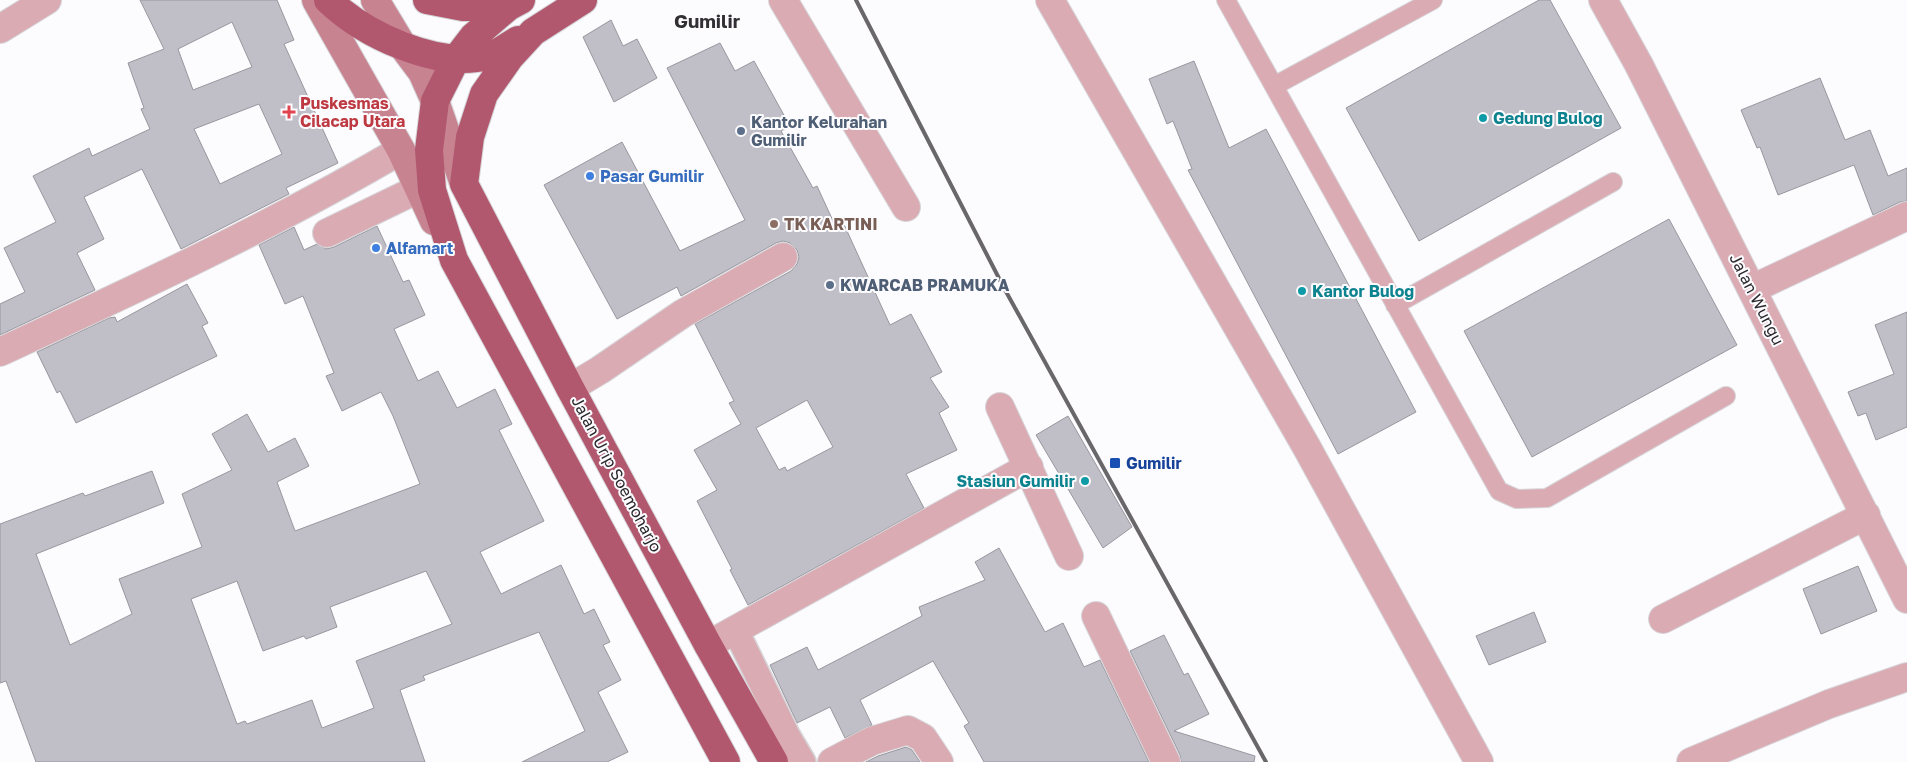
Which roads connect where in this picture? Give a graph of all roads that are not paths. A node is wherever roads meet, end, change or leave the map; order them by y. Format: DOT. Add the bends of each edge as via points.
graph roads {
  1 [pos="47,0"];
  2 [pos="316,0"];
  3 [pos="328,0"];
  4 [pos="375,0"];
  5 [pos="427,0"];
  6 [pos="582,0"];
  7 [pos="783,0"];
  8 [pos="1050,0"];
  9 [pos="1226,0"];
  10 [pos="1433,0"];
  11 [pos="1603,0"];
  12 [pos="514,4"];
  13 [pos="0,29"];
  14 [pos="533,32"];
  15 [pos="404,48"];
  16 [pos="456,59"];
  17 [pos="1274,86"];
  18 [pos="435,101"];
  19 [pos="401,150"];
  20 [pos="1612,182"];
  21 [pos="464,184"];
  22 [pos="418,189"];
  23 [pos="906,206"];
  24 [pos="1907,216"];
  25 [pos="327,233"];
  26 [pos="783,257"];
  27 [pos="454,260"];
  28 [pos="1752,289"];
  29 [pos="1395,305"];
  30 [pos="0,352"];
  31 [pos="570,388"];
  32 [pos="1726,396"];
  33 [pos="1000,407"];
  34 [pos="1029,467"];
  35 [pos="1866,515"];
  36 [pos="1069,556"];
  37 [pos="1907,599"];
  38 [pos="1096,616"];
  39 [pos="1663,619"];
  40 [pos="736,631"];
  41 [pos="708,645"];
  42 [pos="1907,677"];
  43 [pos="767,759"];
  44 [pos="726,762"];
  45 [pos="802,762"];
  46 [pos="832,762"];
  47 [pos="939,762"];
  48 [pos="1166,762"];
  49 [pos="1479,762"];
  50 [pos="1691,762"];
  1 -- 13 [label="street"];
  2 -- 19 [label="main road"];
  3 -- 15 [label="highway" via="370,32"];
  4 -- 15 [label="main road"];
  5 -- 12 [label="highway" via="463,7"];
  6 -- 14 [label="highway"];
  7 -- 23 [label="street"];
  8 -- 49 [label="street" via="1306,446"];
  9 -- 17 [label="lane"];
  10 -- 17 [label="lane"];
  11 -- 28 [label="street, Jalan Wungu"];
  12 -- 16 [label="highway" via="473,36"];
  14 -- 16 [label="highway" via="489,56"];
  14 -- 21 [label="highway" via="510,57 484,94 470,137"];
  15 -- 16 [label="highway"];
  15 -- 18 [label="main road" via="422,72"];
  16 -- 18 [label="highway"];
  17 -- 29 [label="lane"];
  18 -- 21 [label="main road"];
  18 -- 27 [label="highway" via="429,150 432,190"];
  19 -- 22 [label="main road"];
  19 -- 30 [label="street" via="337,188 179,268"];
  20 -- 29 [label="lane"];
  21 -- 31 [label="highway, Jalan Urip Soemoharjo"];
  22 -- 25 [label="street"];
  22 -- 27 [label="main road"];
  24 -- 28 [label="street"];
  26 -- 31 [label="street" via="682,314"];
  27 -- 44 [label="highway"];
  28 -- 35 [label="street, Jalan Wungu"];
  29 -- 32 [label="lane" via="1499,491 1517,500 1547,498"];
  31 -- 41 [label="highway, Jalan Urip Soemoharjo"];
  33 -- 34 [label="street"];
  34 -- 36 [label="street"];
  34 -- 40 [label="street"];
  35 -- 37 [label="street, Jalan Wungu"];
  35 -- 39 [label="street"];
  38 -- 48 [label="street"];
  40 -- 41 [label="street"];
  40 -- 45 [label="street"];
  41 -- 43 [label="highway, Jalan Urip Soemoharjo"];
  42 -- 50 [label="street" via="1830,704"];
  46 -- 47 [label="street" via="872,741 908,730 923,738"];
}
